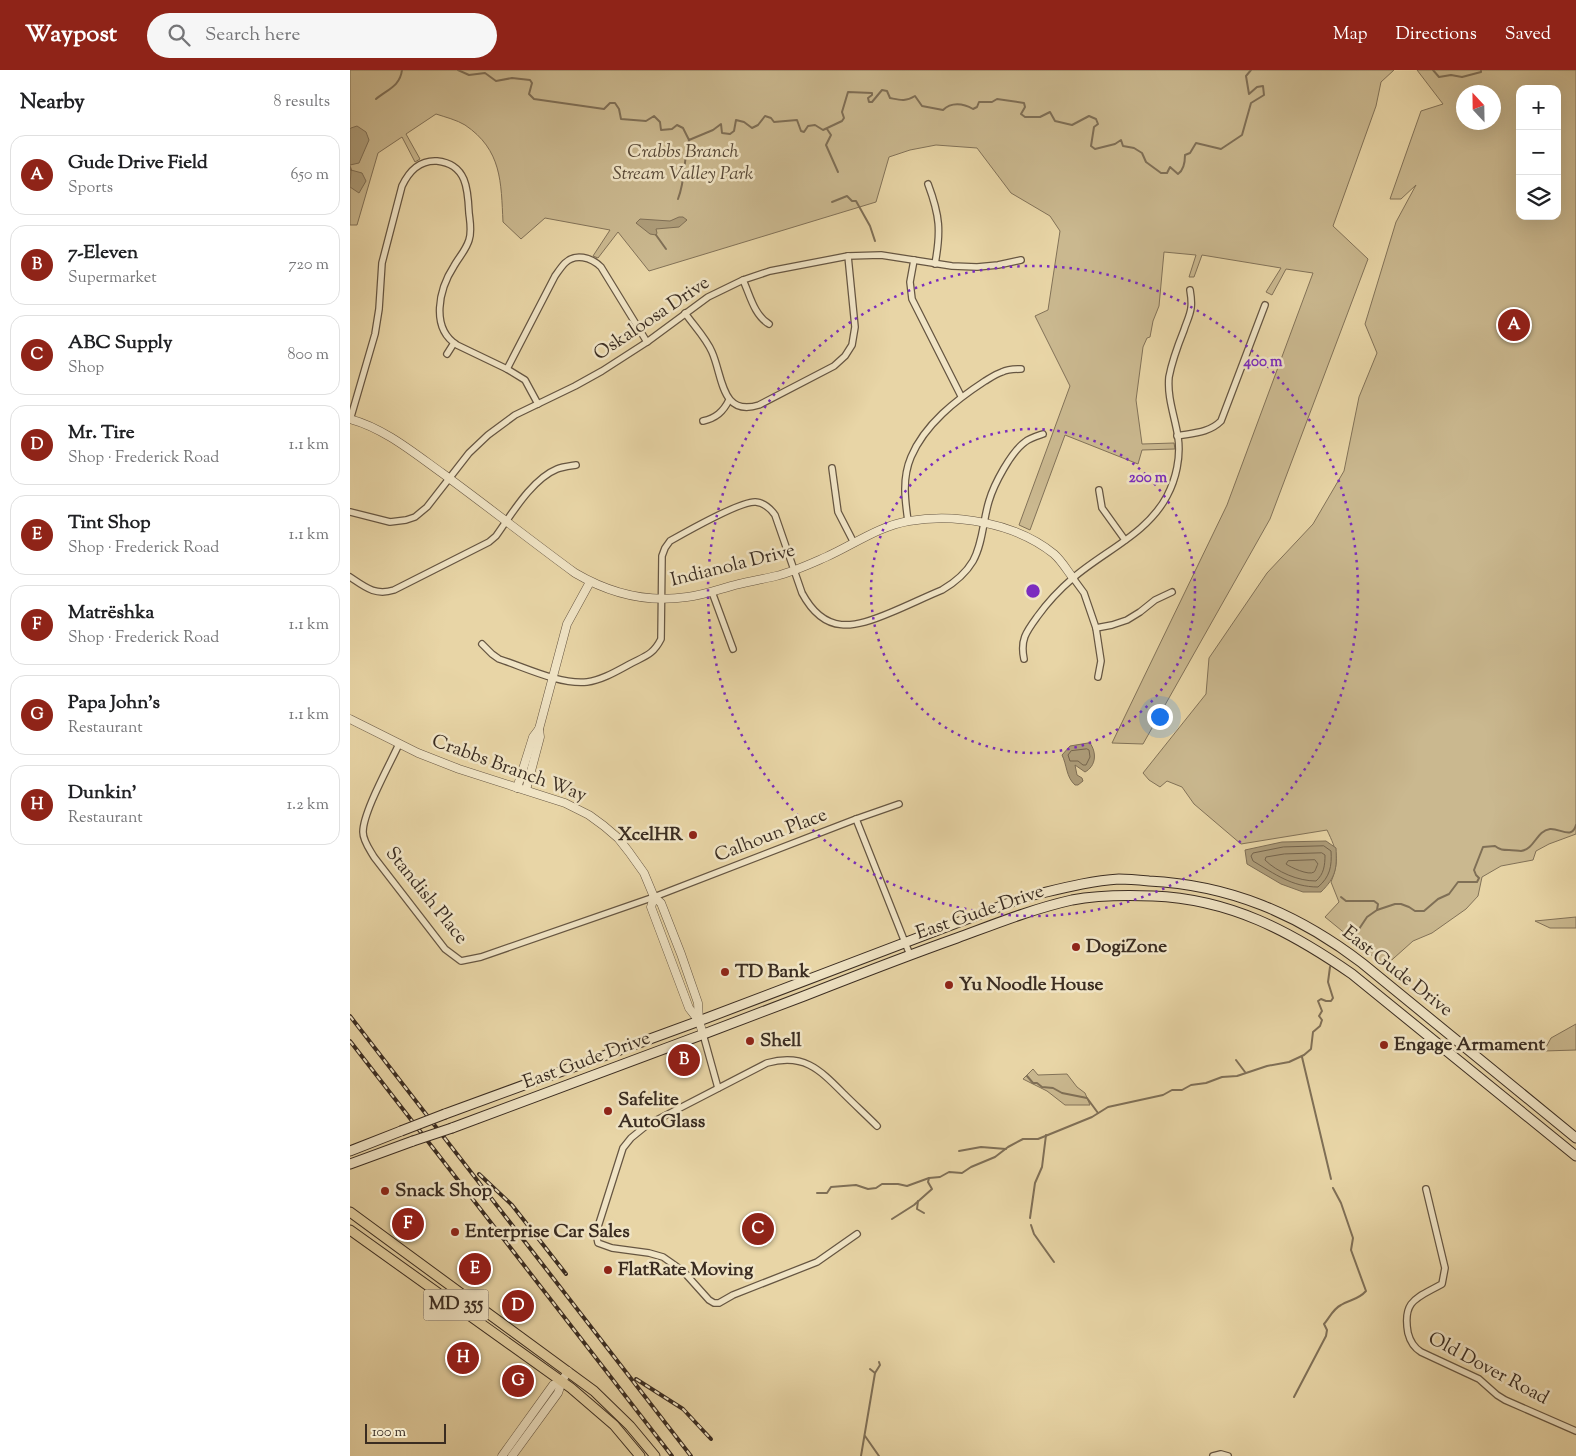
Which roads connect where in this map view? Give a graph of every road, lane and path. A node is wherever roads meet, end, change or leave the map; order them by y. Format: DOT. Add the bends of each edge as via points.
graph roads {
  1 [pos="928,184"];
  2 [pos="848,256"];
  3 [pos="914,260"];
  4 [pos="1021,260"];
  5 [pos="935,264"];
  6 [pos="743,280"];
  7 [pos="1190,290"];
  8 [pos="1265,305"];
  9 [pos="685,313"];
  10 [pos="769,324"];
  11 [pos="647,342"];
  12 [pos="454,343"];
  13 [pos="447,354"];
  14 [pos="507,369"];
  15 [pos="1020,369"];
  16 [pos="961,396"];
  17 [pos="729,400"];
  18 [pos="538,404"];
  19 [pos="350,420"];
  20 [pos="703,421"];
  21 [pos="1043,434"];
  22 [pos="1178,436"];
  23 [pos="576,465"];
  24 [pos="832,468"];
  25 [pos="449,478"];
  26 [pos="1099,490"];
  27 [pos="350,512"];
  28 [pos="507,521"];
  29 [pos="908,521"];
  30 [pos="984,522"];
  31 [pos="1125,540"];
  32 [pos="854,543"];
  33 [pos="794,570"];
  34 [pos="350,576"];
  35 [pos="1073,578"];
  36 [pos="590,582"];
  37 [pos="712,592"];
  38 [pos="1172,592"];
  39 [pos="662,600"];
  40 [pos="1096,628"];
  41 [pos="482,644"];
  42 [pos="733,650"];
  43 [pos="1024,659"];
  44 [pos="552,677"];
  45 [pos="1098,677"];
  46 [pos="350,719"];
  47 [pos="539,730"];
  48 [pos="399,744"];
  49 [pos="517,788"];
  50 [pos="526,790"];
  51 [pos="899,804"];
  52 [pos="856,819"];
  53 [pos="1214,889"];
  54 [pos="654,897"];
  55 [pos="1211,904"];
  56 [pos="905,942"];
  57 [pos="910,955"];
  58 [pos="699,1021"];
  59 [pos="704,1034"];
  60 [pos="718,1088"];
  61 [pos="877,1126"];
  62 [pos="1576,1138"];
  63 [pos="350,1151"];
  64 [pos="1576,1156"];
  65 [pos="350,1164"];
  66 [pos="1426,1189"];
  67 [pos="350,1212"];
  68 [pos="350,1230"];
  69 [pos="857,1234"];
  70 [pos="568,1371"];
  71 [pos="562,1381"];
  72 [pos="1576,1431"];
  73 [pos="502,1456"];
  74 [pos="512,1456"];
  75 [pos="640,1456"];
  76 [pos="655,1456"];
  77 [pos="1213,1456"];
  78 [pos="1228,1456"];
  1 -- 5 [label="street" via="939,224"];
  2 -- 3 [label="street, Oskaloosa Drive" via="881,255"];
  2 -- 6 [label="street, Oskaloosa Drive" via="770,271"];
  2 -- 17 [label="street" via="855,327 852,345 845,356 834,366 759,404 742,407"];
  3 -- 5 [label="street, Oskaloosa Drive"];
  3 -- 16 [label="street" via="910,282 912,299"];
  4 -- 5 [label="street, Oskaloosa Drive" via="977,267"];
  6 -- 9 [label="street, Oskaloosa Drive" via="708,297"];
  6 -- 10 [label="street" via="757,313"];
  7 -- 22 [label="street" via="1191,310 1169,378 1170,402"];
  8 -- 22 [label="street" via="1221,421 1207,431"];
  9 -- 11 [label="street, Oskaloosa Drive"];
  9 -- 17 [label="street" via="711,350"];
  11 -- 14 [label="street" via="600,267 590,259 572,258 555,276"];
  11 -- 18 [label="street, Oskaloosa Drive" via="602,371"];
  12 -- 13 [label="street"];
  12 -- 14 [label="street"];
  12 -- 19 [label="street" via="441,323 441,295 469,240 467,184 457,169 449,164 430,161 413,168 402,186 382,263 380,309 375,334"];
  14 -- 18 [label="street" via="525,380"];
  15 -- 16 [label="street" via="1001,372"];
  16 -- 29 [label="street" via="936,420 911,457 904,487"];
  17 -- 20 [label="street" via="718,415"];
  18 -- 25 [label="street, Oskaloosa Drive" via="515,415 488,435"];
  19 -- 25 [label="street, Indianola Drive" via="364,423 396,441"];
  21 -- 30 [label="street" via="1024,442 1000,475"];
  22 -- 31 [label="street" via="1178,463 1168,495 1150,520"];
  23 -- 28 [label="street" via="557,469 545,476"];
  24 -- 32 [label="street" via="838,512"];
  25 -- 27 [label="street, Oskaloosa Drive" via="427,508 415,517 390,522"];
  25 -- 28 [label="street, Indianola Drive"];
  26 -- 31 [label="street" via="1102,508"];
  28 -- 34 [label="street" via="488,542 394,590 384,593 372,590"];
  28 -- 36 [label="street, Indianola Drive"];
  29 -- 30 [label="street, Indianola Drive" via="957,519"];
  29 -- 32 [label="street, Indianola Drive"];
  30 -- 33 [label="street" via="973,560 953,583 868,622 850,626 821,617 808,605"];
  30 -- 35 [label="street, Indianola Drive" via="1036,542 1054,555"];
  31 -- 35 [label="street"];
  32 -- 33 [label="street, Indianola Drive"];
  33 -- 37 [label="street, Indianola Drive"];
  33 -- 39 [label="street" via="775,514 766,505 755,502 741,504 670,541 662,556"];
  35 -- 40 [label="street, Indianola Drive" via="1084,593"];
  35 -- 43 [label="street" via="1048,602 1029,628 1022,644"];
  36 -- 39 [label="street, Indianola Drive" via="635,597"];
  36 -- 44 [label="street" via="567,624"];
  37 -- 39 [label="street, Indianola Drive"];
  37 -- 42 [label="street"];
  38 -- 40 [label="street" via="1127,620"];
  39 -- 44 [label="street" via="661,638 651,653 606,676 586,682"];
  40 -- 45 [label="street, Indianola Drive" via="1101,661"];
  41 -- 44 [label="street" via="499,658"];
  44 -- 47 [label="street"];
  46 -- 48 [label="street, Crabbs Branch Way"];
  47 -- 49 [label="street" via="533,737"];
  47 -- 50 [label="street"];
  48 -- 49 [label="street, Crabbs Branch Way"];
  48 -- 54 [label="street, Standish Place" via="364,822 365,841 445,949 460,961 481,957"];
  49 -- 50 [label="street, Crabbs Branch Way"];
  50 -- 54 [label="street, Crabbs Branch Way" via="564,803 604,826 618,838 644,873"];
  51 -- 52 [label="street, Calhoun Place"];
  52 -- 54 [label="street, Calhoun Place"];
  52 -- 56 [label="street"];
  53 -- 55 [label="main road"];
  53 -- 56 [label="main road, East Gude Drive" via="1168,882 1119,880 1072,886 1026,897"];
  53 -- 62 [label="main road, East Gude Drive" via="1279,912 1340,946"];
  54 -- 58 [label="street, Crabbs Branch Way" via="661,903 681,953 698,1003"];
  54 -- 58 [label="street, Crabbs Branch Way" via="651,906 690,1008"];
  55 -- 57 [label="main road, East Gude Drive" via="1154,896 1074,900 1030,911"];
  55 -- 64 [label="main road, East Gude Drive" via="1284,931 1352,974"];
  56 -- 57 [label="street"];
  56 -- 58 [label="main road, East Gude Drive"];
  57 -- 59 [label="main road, East Gude Drive"];
  58 -- 59 [label="street"];
  58 -- 63 [label="main road, East Gude Drive, bridge"];
  59 -- 60 [label="street"];
  59 -- 65 [label="main road, East Gude Drive, bridge"];
  60 -- 61 [label="street" via="767,1063 795,1060 822,1072"];
  60 -- 69 [label="street" via="647,1126 628,1141 616,1166 596,1233 598,1243 663,1257 683,1271 709,1300 719,1303 817,1262"];
  66 -- 72 [label="street, Old Dover Road" via="1445,1268 1442,1284 1415,1299 1408,1308 1406,1320 1410,1341 1420,1352 1479,1379 1505,1400"];
  67 -- 70 [label="main road, MD 355"];
  68 -- 71 [label="main road, MD 355"];
  70 -- 71 [label="street"];
  70 -- 76 [label="main road, MD 355" via="610,1406"];
  71 -- 73 [label="street" via="553,1385"];
  71 -- 74 [label="street" via="558,1393"];
  71 -- 75 [label="main road, MD 355" via="604,1416"];
  77 -- 78 [label="street"];
}
